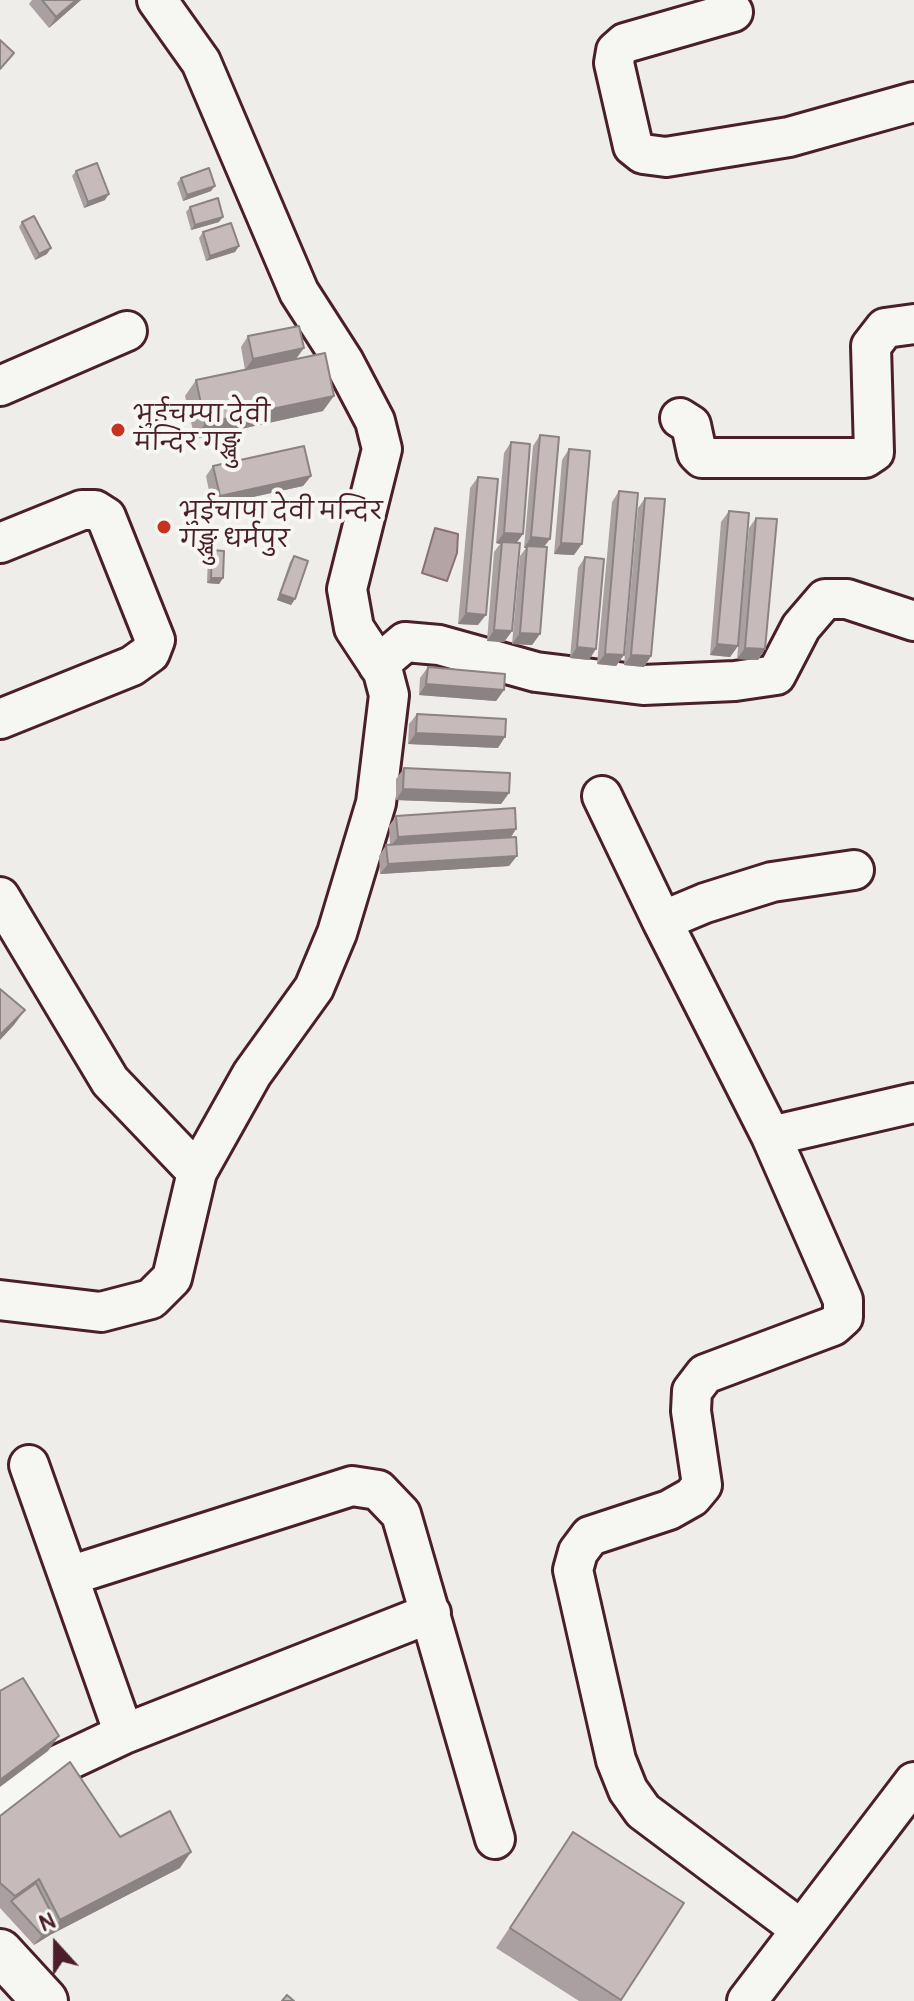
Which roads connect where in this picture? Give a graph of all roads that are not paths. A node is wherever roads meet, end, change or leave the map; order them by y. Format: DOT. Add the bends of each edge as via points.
graph roads {
  1 [pos="157,0"];
  2 [pos="733,12"];
  3 [pos="914,102"];
  4 [pos="914,324"];
  5 [pos="127,331"];
  6 [pos="0,386"];
  7 [pos="680,418"];
  8 [pos="0,543"];
  9 [pos="914,621"];
  10 [pos="378,665"];
  11 [pos="0,719"];
  12 [pos="602,796"];
  13 [pos="854,870"];
  14 [pos="0,897"];
  15 [pos="662,921"];
  16 [pos="914,1103"];
  17 [pos="771,1136"];
  18 [pos="197,1172"];
  19 [pos="0,1300"];
  20 [pos="29,1465"];
  21 [pos="69,1576"];
  22 [pos="431,1613"];
  23 [pos="124,1734"];
  24 [pos="914,1782"];
  25 [pos="0,1807"];
  26 [pos="495,1839"];
  27 [pos="799,1928"];
  28 [pos="0,1952"];
  29 [pos="45,2001"];
  30 [pos="747,2001"];
  1 -- 10 [label="street" via="201,62 299,292 375,421 382,449 347,589 354,628"];
  2 -- 3 [label="street" via="625,43 616,51 614,63 633,146 643,154 666,157 789,137"];
  4 -- 7 [label="street" via="885,328 871,346 874,452 865,458 702,458 691,425"];
  5 -- 6 [label="street"];
  8 -- 11 [label="street" via="82,510 95,510 106,517 155,640 150,653 132,666"];
  9 -- 10 [label="street" via="847,599 825,599 801,627 776,675 735,681 643,685 536,672 439,645 405,642"];
  10 -- 18 [label="street" via="389,695 376,803 337,933 314,988 252,1074"];
  12 -- 15 [label="street"];
  13 -- 15 [label="street" via="772,882"];
  14 -- 18 [label="street" via="110,1081"];
  15 -- 17 [label="street"];
  16 -- 17 [label="street"];
  17 -- 27 [label="street" via="843,1300 843,1317 833,1326 705,1374 692,1391 691,1411 702,1485 669,1510 590,1536 573,1570 616,1760 628,1790 643,1811"];
  18 -- 19 [label="street" via="172,1278 151,1299 101,1312"];
  20 -- 21 [label="street"];
  21 -- 22 [label="street" via="352,1486 378,1490 401,1514"];
  21 -- 23 [label="street"];
  22 -- 23 [label="street"];
  22 -- 26 [label="street"];
  23 -- 25 [label="street" via="56,1766"];
  24 -- 27 [label="street"];
  27 -- 30 [label="street"];
  28 -- 29 [label="main road"];
}
